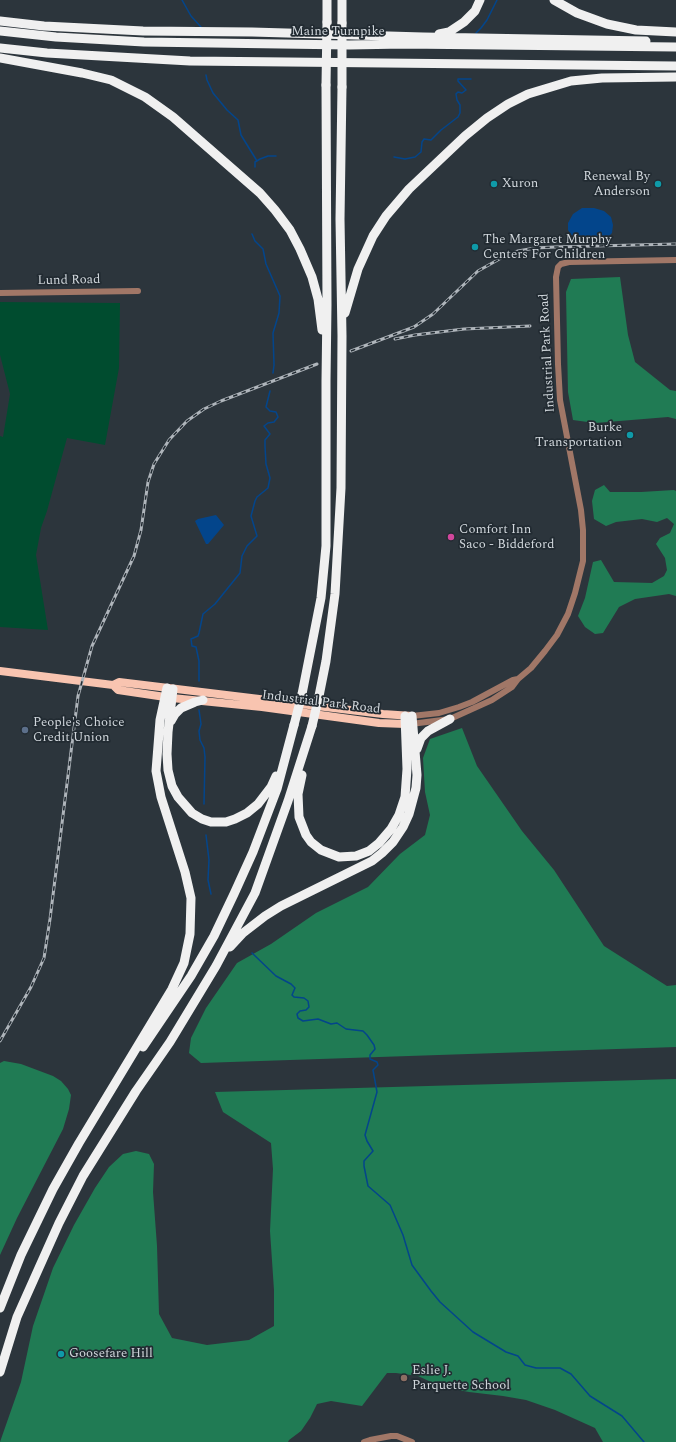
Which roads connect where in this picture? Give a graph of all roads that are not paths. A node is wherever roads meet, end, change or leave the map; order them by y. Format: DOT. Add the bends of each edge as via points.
graph roads {
  1 [pos="326,0"];
  2 [pos="342,0"];
  3 [pos="480,0"];
  4 [pos="554,0"];
  5 [pos="0,21"];
  6 [pos="0,30"];
  7 [pos="676,32"];
  8 [pos="423,37"];
  9 [pos="676,41"];
  10 [pos="0,48"];
  11 [pos="676,48"];
  12 [pos="0,58"];
  13 [pos="676,66"];
  14 [pos="676,77"];
  15 [pos="676,260"];
  16 [pos="138,292"];
  17 [pos="0,293"];
  18 [pos="342,336"];
  19 [pos="326,380"];
  20 [pos="0,671"];
  21 [pos="518,679"];
  22 [pos="169,693"];
  23 [pos="204,700"];
  24 [pos="450,719"];
  25 [pos="409,720"];
  26 [pos="312,726"];
  27 [pos="168,732"];
  28 [pos="415,758"];
  29 [pos="285,761"];
  30 [pos="216,966"];
  31 [pos="110,1092"];
  32 [pos="0,1308"];
  33 [pos="0,1372"];
  34 [pos="364,1442"];
  35 [pos="412,1442"];
  1 -- 19 [label="highway, bridge"];
  2 -- 18 [label="highway, bridge"];
  3 -- 8 [label="highway" via="472,14 460,26 449,32"];
  4 -- 7 [label="highway" via="577,13 607,24 636,30"];
  5 -- 8 [label="highway" via="143,31"];
  6 -- 11 [label="highway, Maine Turnpike" via="56,37 144,42"];
  8 -- 9 [label="highway"];
  10 -- 13 [label="highway" via="190,61"];
  12 -- 19 [label="highway" via="82,72 111,80 135,92 174,117 260,193 290,230 310,272 320,312"];
  14 -- 18 [label="highway" via="570,81 528,94 486,118 409,190 379,226 358,269 346,307"];
  15 -- 21 [label="street, Industrial Park Road" via="569,262 561,264 557,269 559,383 582,516 583,561 578,586 562,627 531,668"];
  16 -- 17 [label="street, Lund Road"];
  18 -- 26 [label="highway, bridge" via="341,488 336,570 331,623"];
  19 -- 29 [label="highway, bridge" via="326,546 321,598 302,694"];
  20 -- 22 [label="main road, Industrial Park Road" via="112,685 119,682"];
  21 -- 24 [label="street, Industrial Park Road" via="512,687 492,700"];
  21 -- 25 [label="street, Industrial Park Road" via="472,702"];
  22 -- 23 [label="main road, Industrial Park Road"];
  22 -- 25 [label="main road, Industrial Park Road" via="383,714"];
  22 -- 27 [label="highway"];
  22 -- 31 [label="highway" via="158,733 156,771 161,797 188,883 190,934 184,962 172,989"];
  23 -- 25 [label="main road, Industrial Park Road" via="379,723"];
  23 -- 27 [label="highway" via="181,708 173,717"];
  24 -- 25 [label="street, Industrial Park Road"];
  24 -- 28 [label="highway" via="428,731 421,738"];
  25 -- 26 [label="highway" via="406,790 399,815 387,835 374,847 349,857 339,857 321,850 306,835 299,817 300,784"];
  25 -- 28 [label="highway"];
  26 -- 30 [label="highway" via="255,892"];
  27 -- 29 [label="highway" via="167,763 175,792 192,814 211,822 236,819 252,809 271,787"];
  28 -- 30 [label="highway" via="416,781 412,806 400,833 387,849 372,861 265,916 237,939"];
  29 -- 31 [label="highway" via="253,852 214,936 154,1032"];
  30 -- 33 [label="highway" via="83,1176 59,1222 17,1317"];
  31 -- 32 [label="highway" via="53,1189 21,1255"];
  34 -- 35 [label="street" via="397,1436"];
}
